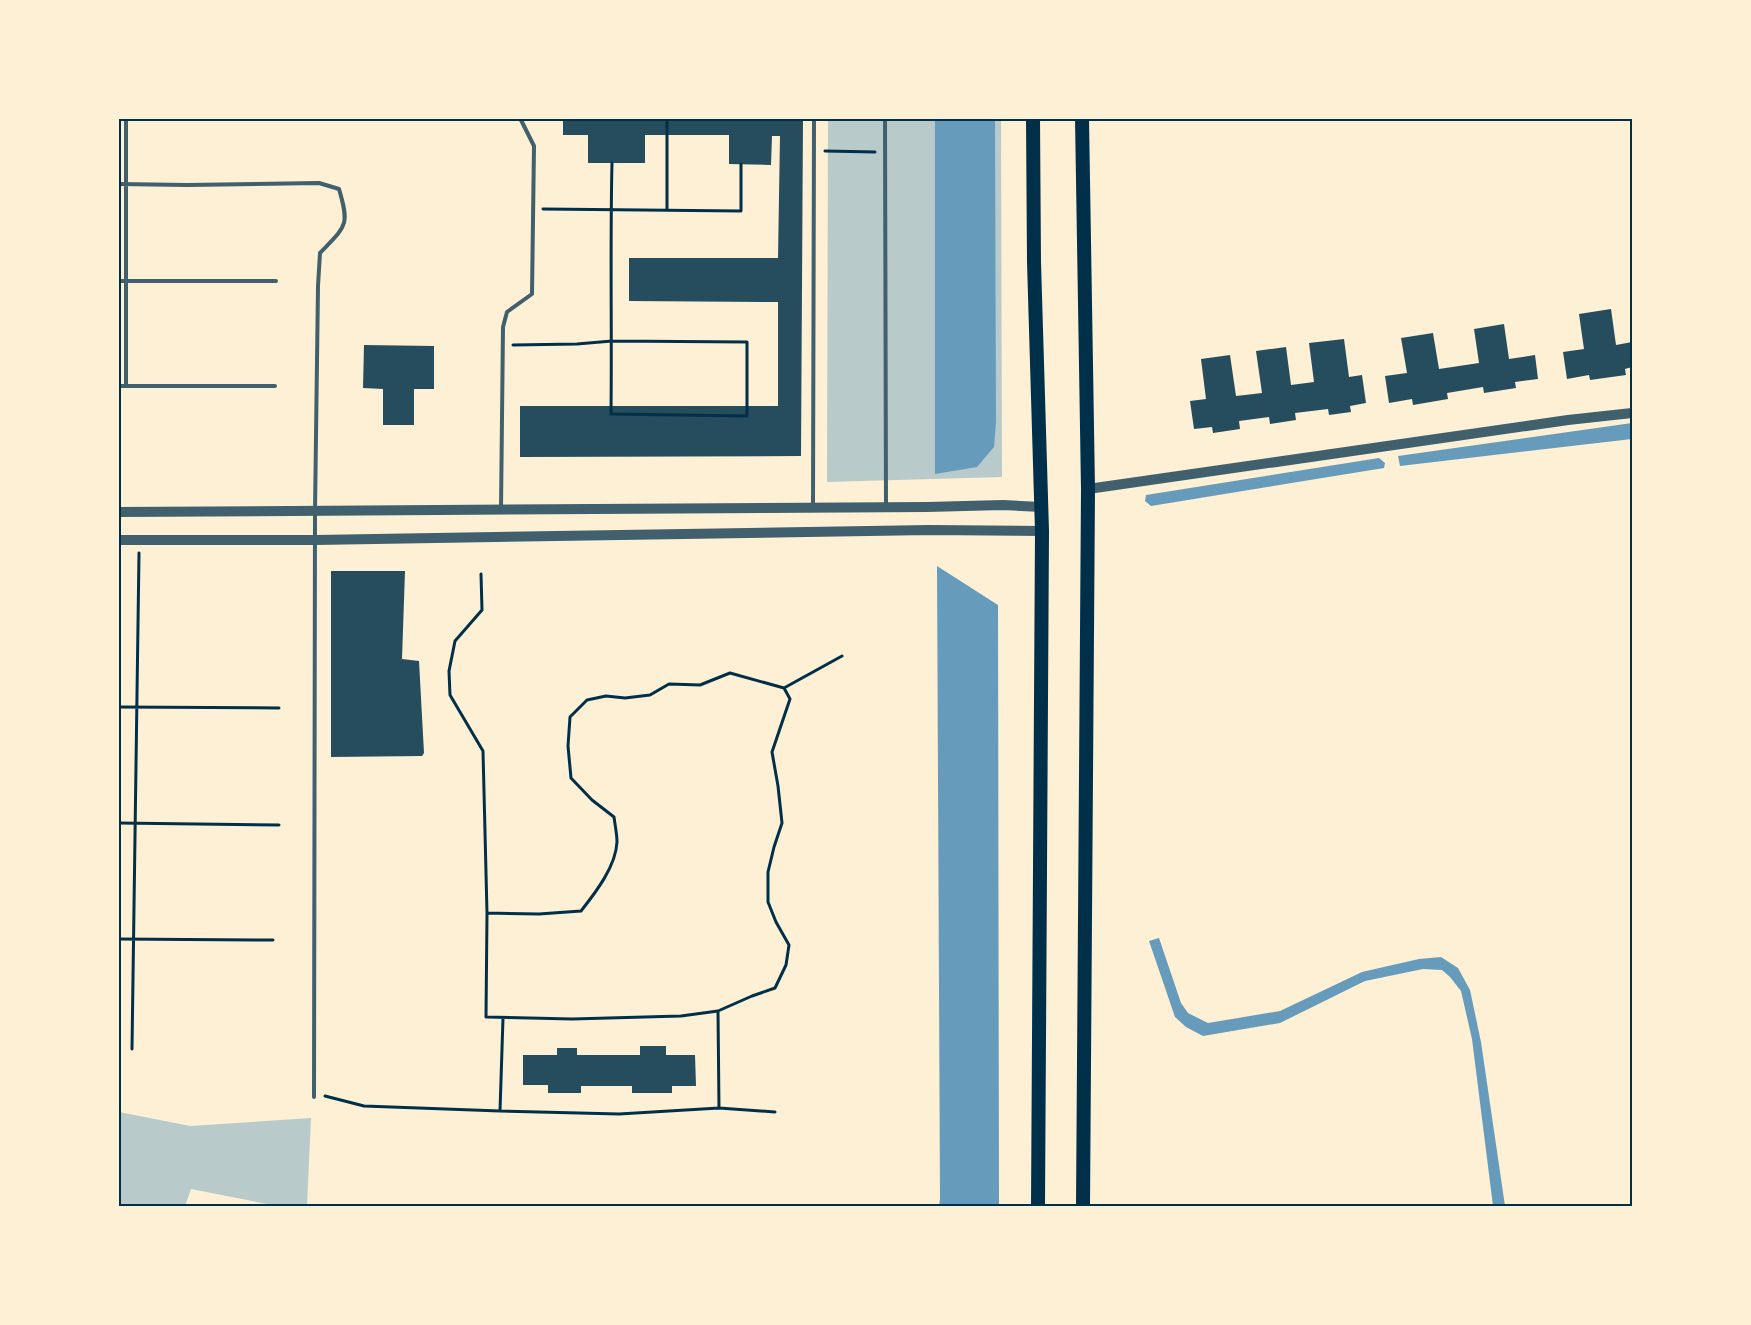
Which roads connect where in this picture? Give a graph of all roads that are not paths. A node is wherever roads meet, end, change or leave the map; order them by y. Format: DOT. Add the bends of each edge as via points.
graph roads {
  1 [pos="126,118"];
  2 [pos="520,118"];
  3 [pos="814,118"];
  4 [pos="885,118"];
  5 [pos="1033,118"];
  6 [pos="1082,118"];
  7 [pos="118,184"];
  8 [pos="126,184"];
  9 [pos="118,281"];
  10 [pos="125,281"];
  11 [pos="276,281"];
  12 [pos="118,386"];
  13 [pos="126,386"];
  14 [pos="274,386"];
  15 [pos="1632,413"];
  16 [pos="1088,489"];
  17 [pos="1041,507"];
  18 [pos="813,508"];
  19 [pos="886,508"];
  20 [pos="501,510"];
  21 [pos="118,512"];
  22 [pos="315,512"];
  23 [pos="1042,531"];
  24 [pos="118,540"];
  25 [pos="315,540"];
  26 [pos="314,1097"];
  27 [pos="1038,1206"];
  28 [pos="1083,1206"];
  1 -- 8 [label="lane"];
  2 -- 20 [label="lane" via="534,146 532,294 507,312 502,327"];
  3 -- 18 [label="lane"];
  4 -- 19 [label="lane"];
  5 -- 17 [label="highway"];
  6 -- 16 [label="highway"];
  7 -- 8 [label="lane"];
  8 -- 10 [label="lane"];
  8 -- 22 [label="lane" via="319,183 339,189 346,212 342,230 320,253"];
  9 -- 10 [label="lane"];
  10 -- 11 [label="lane"];
  10 -- 13 [label="lane"];
  12 -- 13 [label="lane"];
  13 -- 14 [label="lane"];
  15 -- 16 [label="street"];
  16 -- 28 [label="highway"];
  17 -- 19 [label="street"];
  17 -- 23 [label="highway"];
  18 -- 19 [label="street"];
  18 -- 20 [label="street"];
  20 -- 22 [label="street"];
  21 -- 22 [label="street"];
  22 -- 25 [label="lane"];
  23 -- 25 [label="street"];
  23 -- 27 [label="highway"];
  24 -- 25 [label="street"];
  25 -- 26 [label="lane"];
}
